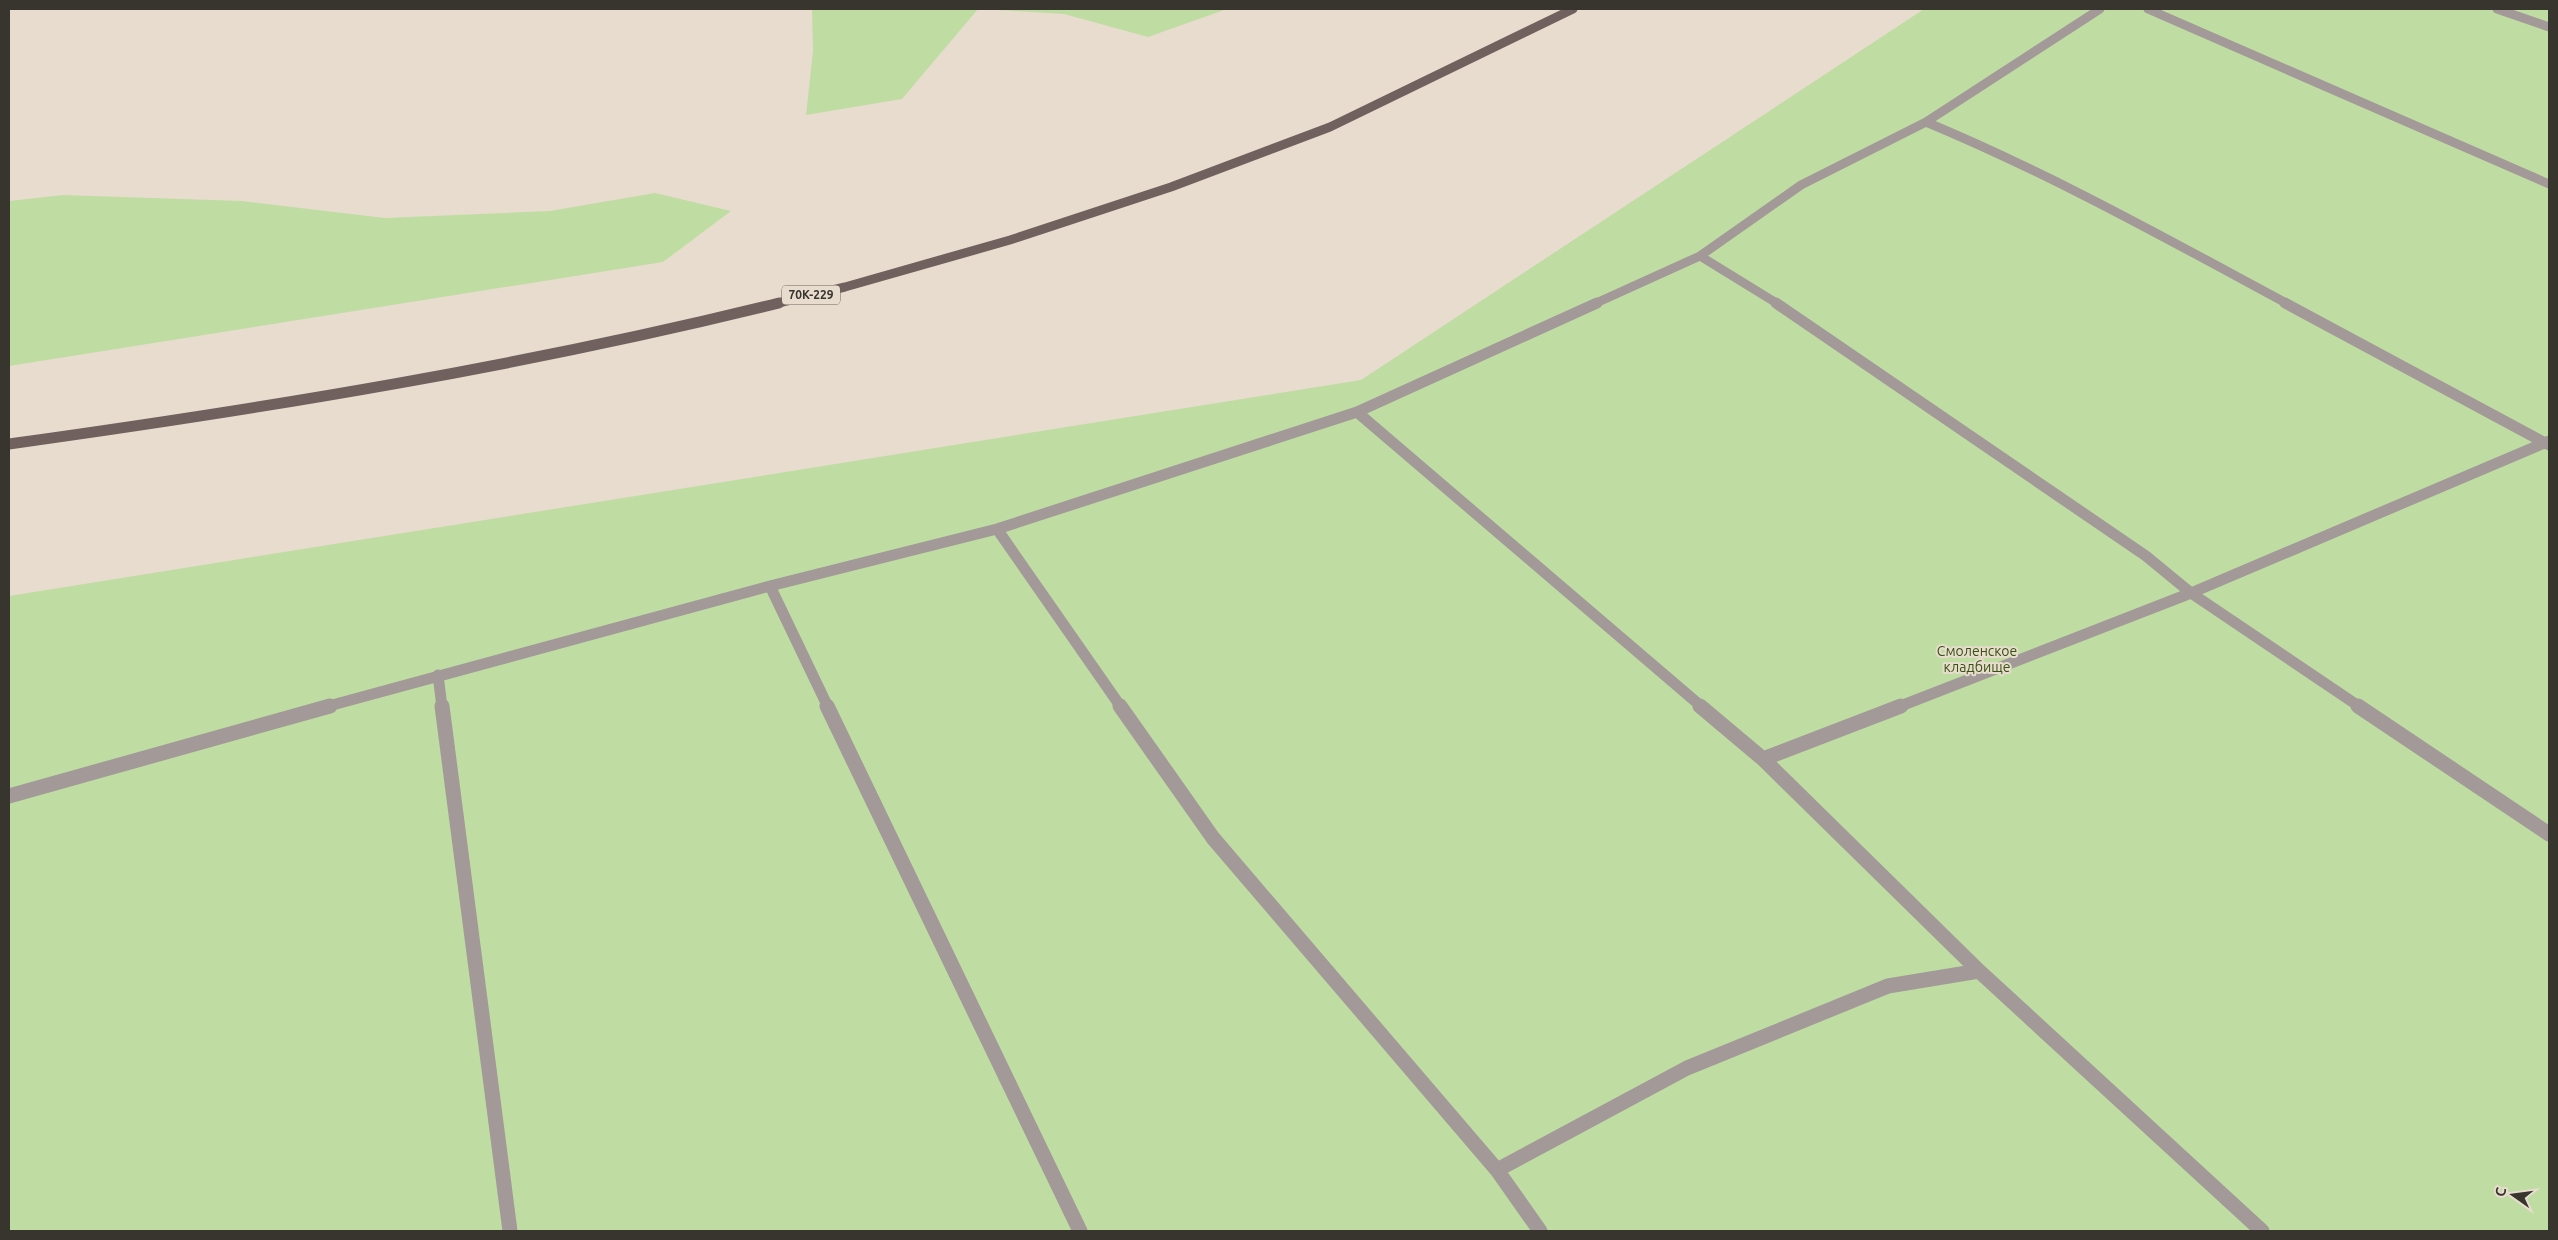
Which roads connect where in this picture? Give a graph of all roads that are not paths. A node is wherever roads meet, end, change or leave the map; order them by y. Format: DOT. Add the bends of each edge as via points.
graph roads {
  1 [pos="1573,9"];
  2 [pos="2100,9"];
  3 [pos="2148,9"];
  4 [pos="2497,9"];
  5 [pos="2549,27"];
  6 [pos="1926,122"];
  7 [pos="2549,184"];
  8 [pos="1700,256"];
  9 [pos="1358,412"];
  10 [pos="2548,443"];
  11 [pos="9,444"];
  12 [pos="997,529"];
  13 [pos="770,586"];
  14 [pos="2191,593"];
  15 [pos="438,675"];
  16 [pos="1763,759"];
  17 [pos="9,796"];
  18 [pos="2549,834"];
  19 [pos="1979,971"];
  20 [pos="1497,1170"];
  21 [pos="510,1231"];
  22 [pos="1080,1231"];
  23 [pos="1540,1231"];
  24 [pos="2262,1231"];
  1 -- 11 [label="main road, 70К-229" via="1333,125 1120,205 971,252 821,293 591,346 354,393"];
  2 -- 6 [label="lane"];
  3 -- 7 [label="lane"];
  4 -- 5 [label="lane"];
  6 -- 8 [label="lane" via="1801,185"];
  6 -- 10 [label="lane" via="2109,208"];
  8 -- 9 [label="lane"];
  8 -- 14 [label="lane" via="1751,286 2121,539"];
  9 -- 12 [label="lane"];
  9 -- 16 [label="lane"];
  10 -- 14 [label="lane"];
  12 -- 13 [label="lane"];
  12 -- 20 [label="lane" via="1212,838"];
  13 -- 15 [label="lane"];
  13 -- 22 [label="lane"];
  14 -- 16 [label="lane"];
  14 -- 18 [label="lane"];
  15 -- 17 [label="lane"];
  15 -- 21 [label="lane"];
  16 -- 19 [label="lane"];
  19 -- 20 [label="lane" via="1888,986 1687,1068"];
  19 -- 24 [label="lane"];
  20 -- 23 [label="lane"];
}
